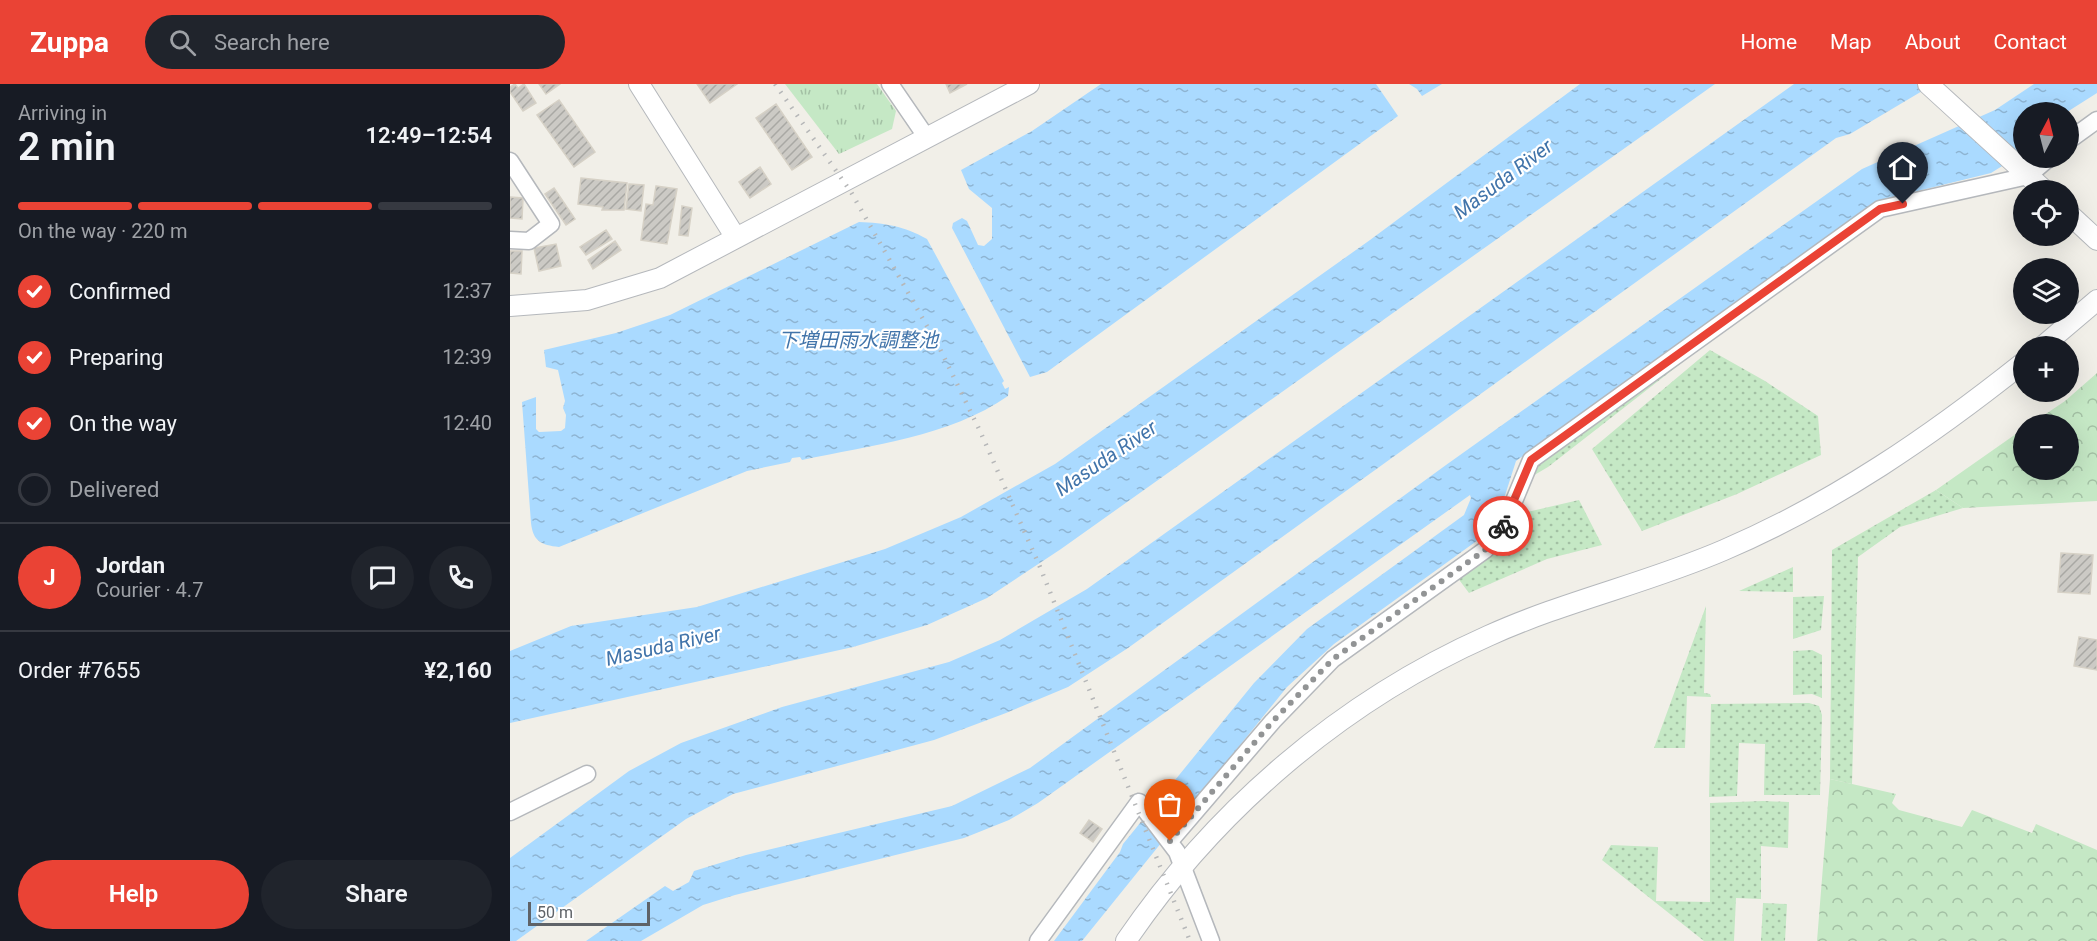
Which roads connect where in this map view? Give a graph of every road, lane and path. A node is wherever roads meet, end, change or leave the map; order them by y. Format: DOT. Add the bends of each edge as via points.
graph roads {
  1 [pos="639,84"];
  2 [pos="890,84"];
  3 [pos="1029,84"];
  4 [pos="1928,84"];
  5 [pos="2097,120"];
  6 [pos="2079,133"];
  7 [pos="927,138"];
  8 [pos="510,161"];
  9 [pos="2031,168"];
  10 [pos="2024,172"];
  11 [pos="2033,180"];
  12 [pos="2079,223"];
  13 [pos="736,238"];
  14 [pos="510,240"];
  15 [pos="2097,240"];
  16 [pos="2097,300"];
  17 [pos="510,306"];
  18 [pos="2055,336"];
  19 [pos="2013,371"];
  20 [pos="587,774"];
  21 [pos="510,812"];
  22 [pos="1169,839"];
  23 [pos="1184,865"];
  24 [pos="1038,941"];
  25 [pos="1126,941"];
  26 [pos="1211,941"];
  1 -- 13 [label="street"];
  2 -- 7 [label="street"];
  3 -- 7 [label="street"];
  4 -- 10 [label="street"];
  5 -- 6 [label="street"];
  7 -- 13 [label="street"];
  8 -- 14 [label="street" via="551,224 529,241"];
  9 -- 10 [label="street"];
  10 -- 11 [label="street"];
  10 -- 22 [label="street" via="1880,209 1531,460 1502,530 1485,550 1333,659"];
  12 -- 15 [label="street"];
  13 -- 17 [label="street" via="660,278 623,290 587,300"];
  16 -- 18 [label="street"];
  19 -- 23 [label="street" via="1878,470 1800,514 1723,551 1490,635 1421,668 1276,770 1218,825"];
  20 -- 21 [label="street"];
  22 -- 23 [label="street"];
  22 -- 24 [label="street" via="1139,802"];
  23 -- 25 [label="street"];
  23 -- 26 [label="street"];
}
